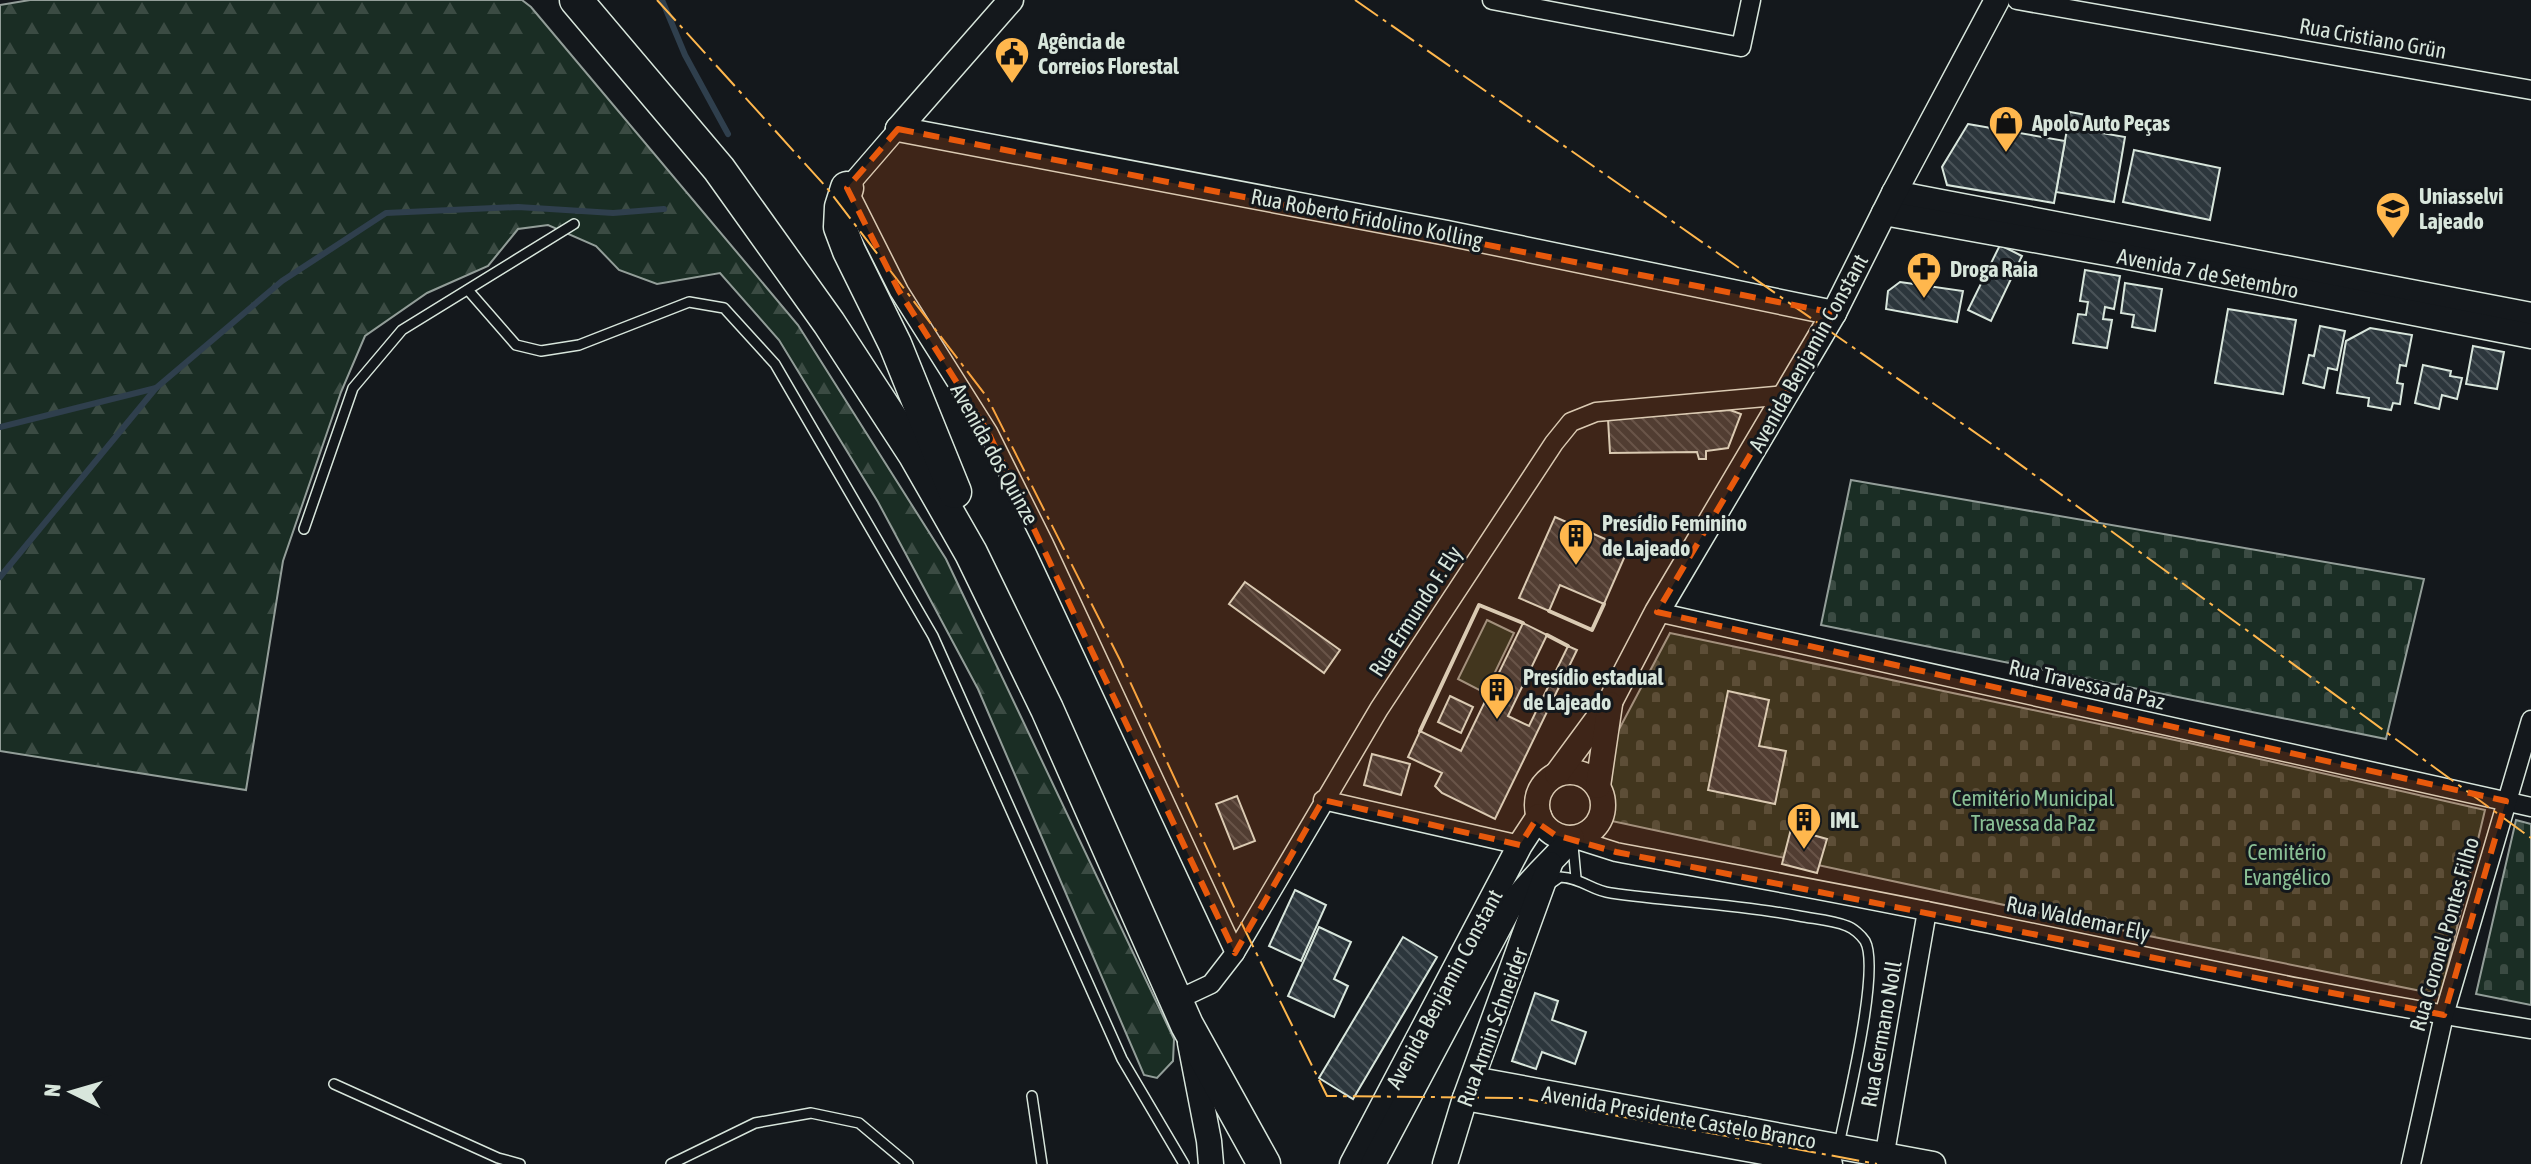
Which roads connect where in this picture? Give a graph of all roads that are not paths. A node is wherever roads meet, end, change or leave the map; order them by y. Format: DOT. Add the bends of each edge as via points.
graph roads {
  1 [pos="1011,0"];
  2 [pos="1492,0"];
  3 [pos="1751,0"];
  4 [pos="1997,0"];
  5 [pos="2017,0"];
  6 [pos="579,3"];
  7 [pos="2531,90"];
  8 [pos="898,129"];
  9 [pos="847,188"];
  10 [pos="1889,203"];
  11 [pos="574,224"];
  12 [pos="2268,274"];
  13 [pos="468,290"];
  14 [pos="1834,313"];
  15 [pos="2531,315"];
  16 [pos="2531,336"];
  17 [pos="1787,395"];
  18 [pos="304,529"];
  19 [pos="971,553"];
  20 [pos="1657,612"];
  21 [pos="1610,702"];
  22 [pos="2531,720"];
  23 [pos="1557,774"];
  24 [pos="1598,786"];
  25 [pos="1323,800"];
  26 [pos="2506,801"];
  27 [pos="2531,807"];
  28 [pos="1539,816"];
  29 [pos="1572,838"];
  30 [pos="1520,845"];
  31 [pos="1550,863"];
  32 [pos="1576,878"];
  33 [pos="1541,891"];
  34 [pos="1927,911"];
  35 [pos="1235,953"];
  36 [pos="1182,1012"];
  37 [pos="2444,1015"];
  38 [pos="2531,1029"];
  39 [pos="334,1084"];
  40 [pos="1469,1088"];
  41 [pos="1032,1096"];
  42 [pos="1835,1158"];
  43 [pos="1884,1159"];
  44 [pos="520,1164"];
  45 [pos="671,1164"];
  46 [pos="908,1164"];
  47 [pos="1042,1164"];
  48 [pos="1184,1164"];
  49 [pos="1211,1164"];
  50 [pos="1264,1164"];
  51 [pos="1352,1164"];
  52 [pos="1373,1164"];
  53 [pos="1445,1164"];
  54 [pos="1933,1164"];
  55 [pos="2411,1164"];
  1 -- 8 [label="main road"];
  2 -- 3 [label="street" via="1741,47"];
  4 -- 10 [label="main road, Avenida Benjamin Constant"];
  5 -- 7 [label="street, Rua Cristiano Grün"];
  6 -- 19 [label="highway" via="719,169 820,310 915,455"];
  8 -- 9 [label="street"];
  8 -- 14 [label="main road, Rua Roberto Fridolino Kolling"];
  9 -- 19 [label="highway" via="840,227 956,494"];
  9 -- 35 [label="street, Avenida dos Quinze" via="899,291 988,432"];
  10 -- 12 [label="main road, Avenida 7 de Setembro"];
  10 -- 14 [label="main road, Avenida Benjamin Constant"];
  11 -- 13 [label="lane"];
  12 -- 15 [label="main road, Avenida 7 de Setembro"];
  12 -- 16 [label="main road, Avenida 7 de Setembro"];
  13 -- 18 [label="lane" via="402,330 353,388"];
  13 -- 48 [label="lane" via="516,345 541,351 579,345 689,302 724,308 775,364 933,636 1122,1059"];
  14 -- 17 [label="main road, Avenida Benjamin Constant"];
  17 -- 20 [label="main road, Avenida Benjamin Constant"];
  17 -- 25 [label="street, Rua Ermundo F. Ely" via="1596,412 1571,422"];
  19 -- 36 [label="highway"];
  20 -- 21 [label="main road, Avenida Benjamin Constant"];
  20 -- 26 [label="street, Rua Travessa da Paz"];
  21 -- 23 [label="main road, Avenida Benjamin Constant"];
  21 -- 24 [label="main road, Avenida Benjamin Constant"];
  22 -- 26 [label="street, Rua Coronel Pontes Filho"];
  23 -- 24 [label="main road" via="1575,772"];
  23 -- 28 [label="main road" via="1540,791"];
  24 -- 29 [label="main road" via="1603,799 1596,825"];
  25 -- 30 [label="street"];
  25 -- 35 [label="street, Rua Ermundo F. Ely"];
  26 -- 27 [label="street, Rua Travessa da Paz"];
  26 -- 37 [label="street, Rua Coronel Pontes Filho"];
  28 -- 29 [label="main road" via="1555,835"];
  28 -- 30 [label="main road, Avenida Benjamin Constant"];
  29 -- 31 [label="main road, Avenida Benjamin Constant"];
  29 -- 32 [label="lane"];
  29 -- 34 [label="street, Rua Waldemar Ely" via="1616,852"];
  30 -- 51 [label="main road, Avenida Benjamin Constant"];
  31 -- 33 [label="main road, Rua Armin Schneider"];
  31 -- 52 [label="main road, Avenida Benjamin Constant" via="1508,910"];
  32 -- 33 [label="lane" via="1560,877"];
  32 -- 42 [label="lane" via="1606,893 1758,908 1833,922 1857,932 1870,955 1869,970"];
  33 -- 40 [label="main road, Rua Armin Schneider"];
  34 -- 37 [label="street, Rua Waldemar Ely"];
  34 -- 43 [label="street, Rua Germano Noll"];
  35 -- 36 [label="street, Rua Ermundo F. Ely"];
  36 -- 49 [label="main road"];
  36 -- 50 [label="highway"];
  37 -- 38 [label="street, Rua Waldemar Ely"];
  37 -- 55 [label="street, Rua Coronel Pontes Filho"];
  39 -- 44 [label="lane"];
  40 -- 42 [label="main road, Avenida Presidente Castelo Branco"];
  40 -- 53 [label="main road, Rua Armin Schneider"];
  41 -- 47 [label="lane"];
  42 -- 43 [label="main road, Avenida Presidente Castelo Branco"];
  43 -- 54 [label="main road, Avenida Presidente Castelo Branco"];
  45 -- 46 [label="lane" via="755,1123 811,1113 859,1123"];
}
